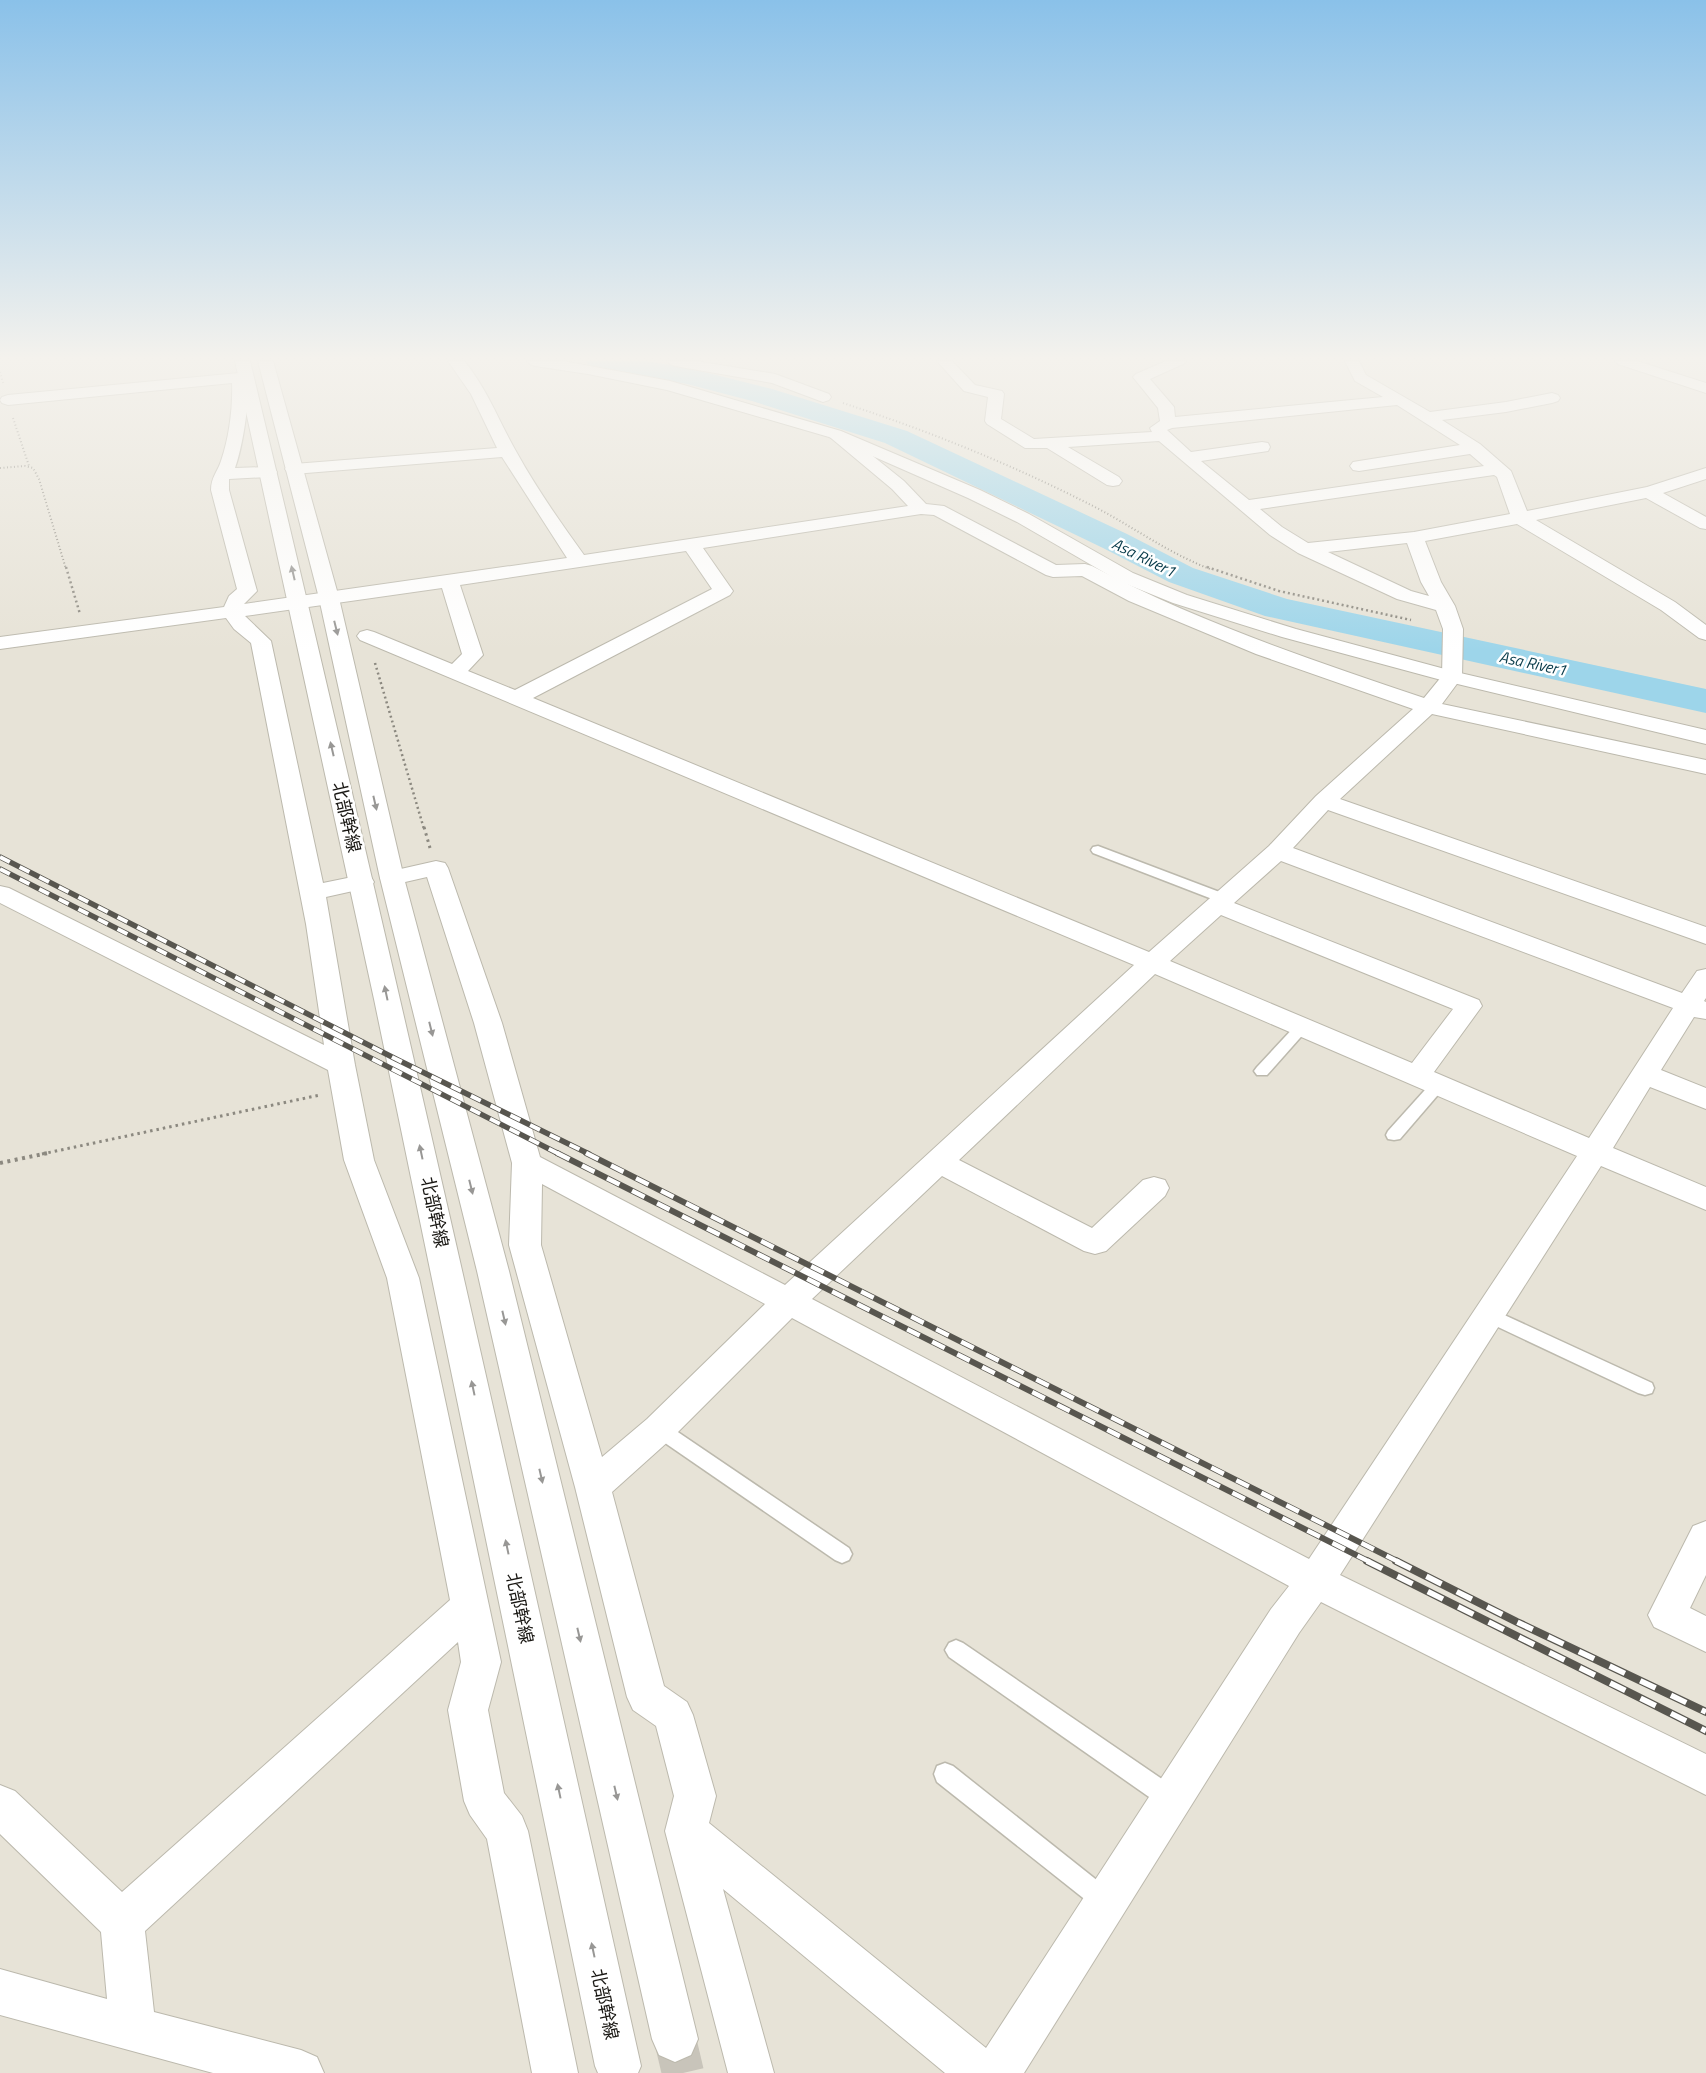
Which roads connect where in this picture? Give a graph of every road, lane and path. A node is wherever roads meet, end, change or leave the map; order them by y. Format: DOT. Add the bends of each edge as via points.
graph roads {
  1 [pos="229,458"];
  2 [pos="265,458"];
  3 [pos="291,458"];
  4 [pos="435,458"];
  5 [pos="510,458"];
  6 [pos="865,458"];
  7 [pos="893,458"];
  8 [pos="990,458"];
  9 [pos="1076,458"];
  10 [pos="1187,458"];
  11 [pos="1412,458"];
  12 [pos="1485,458"];
  13 [pos="1359,466"];
  14 [pos="0,468"];
  15 [pos="294,469"];
  16 [pos="1498,469"];
  17 [pos="268,472"];
  18 [pos="1706,473"];
  19 [pos="225,474"];
  20 [pos="1114,481"];
  21 [pos="1648,492"];
  22 [pos="1246,506"];
  23 [pos="921,509"];
  24 [pos="1520,518"];
  25 [pos="1706,524"];
  26 [pos="1414,537"];
  27 [pos="691,545"];
  28 [pos="1305,549"];
  29 [pos="579,562"];
  30 [pos="450,581"];
  31 [pos="1153,588"];
  32 [pos="1136,597"];
  33 [pos="329,598"];
  34 [pos="299,602"];
  35 [pos="1445,606"];
  36 [pos="234,612"];
  37 [pos="1701,626"];
  38 [pos="1453,629"];
  39 [pos="86,632"];
  40 [pos="367,636"];
  41 [pos="0,643"];
  42 [pos="455,672"];
  43 [pos="1452,677"];
  44 [pos="516,698"];
  45 [pos="1428,707"];
  46 [pos="1706,738"];
  47 [pos="1706,767"];
  48 [pos="1324,801"];
  49 [pos="1098,850"];
  50 [pos="1278,851"];
  51 [pos="436,868"];
  52 [pos="377,880"];
  53 [pos="313,892"];
  54 [pos="0,893"];
  55 [pos="1221,902"];
  56 [pos="1706,936"];
  57 [pos="1152,963"];
  58 [pos="1706,977"];
  59 [pos="1697,1008"];
  60 [pos="1302,1027"];
  61 [pos="1262,1071"];
  62 [pos="1644,1074"];
  63 [pos="343,1077"];
  64 [pos="1428,1080"];
  65 [pos="1706,1099"];
  66 [pos="1394,1135"];
  67 [pos="1595,1152"];
  68 [pos="939,1162"];
  69 [pos="0,1163"];
  70 [pos="527,1163"];
  71 [pos="1154,1188"];
  72 [pos="1706,1199"];
  73 [pos="788,1302"];
  74 [pos="1488,1314"];
  75 [pos="1646,1388"];
  76 [pos="659,1428"];
  77 [pos="593,1487"];
  78 [pos="1706,1537"];
  79 [pos="842,1554"];
  80 [pos="1315,1581"];
  81 [pos="469,1607"];
  82 [pos="1706,1635"];
  83 [pos="956,1650"];
  84 [pos="945,1774"];
  85 [pos="1706,1775"];
  86 [pos="1172,1799"];
  87 [pos="0,1805"];
  88 [pos="686,1831"];
  89 [pos="1106,1902"];
  90 [pos="122,1922"];
  91 [pos="0,1992"];
  92 [pos="133,2029"];
  93 [pos="675,2040"];
  94 [pos="618,2066"];
  95 [pos="302,2073"];
  96 [pos="555,2073"];
  97 [pos="751,2073"];
  98 [pos="981,2073"];
  99 [pos="997,2073"];
  1 -- 19 [label="street"];
  2 -- 17 [label="street, 北部幹線"];
  3 -- 15 [label="street, 北部幹線"];
  4 -- 15 [label="street"];
  5 -- 29 [label="street"];
  6 -- 23 [label="street"];
  7 -- 31 [label="street" via="1015,514 1126,577"];
  8 -- 38 [label="path" via="1096,507 1203,566 1305,597"];
  9 -- 20 [label="street"];
  10 -- 22 [label="street"];
  11 -- 13 [label="street"];
  12 -- 16 [label="street"];
  14 -- 39 [label="path" via="34,468"];
  15 -- 33 [label="street, 北部幹線"];
  16 -- 22 [label="street"];
  16 -- 24 [label="street" via="1505,475"];
  17 -- 19 [label="street"];
  34 -- 17 [label="street, 北部幹線, one-way"];
  18 -- 21 [label="street"];
  19 -- 36 [label="street" via="220,479 220,490 247,591 235,601"];
  21 -- 24 [label="street"];
  21 -- 25 [label="street"];
  22 -- 28 [label="street"];
  23 -- 27 [label="street"];
  23 -- 32 [label="street" via="938,510 1053,571 1085,570"];
  24 -- 26 [label="street"];
  24 -- 37 [label="street"];
  26 -- 28 [label="street"];
  26 -- 35 [label="street" via="1431,582"];
  27 -- 29 [label="street"];
  27 -- 44 [label="street" via="723,591"];
  28 -- 35 [label="street" via="1404,595"];
  29 -- 30 [label="street"];
  30 -- 33 [label="street"];
  30 -- 42 [label="street" via="472,655"];
  31 -- 32 [label="street"];
  31 -- 43 [label="street" via="1289,633"];
  32 -- 45 [label="street" via="1263,650"];
  33 -- 34 [label="street"];
  33 -- 52 [label="street, 北部幹線, one-way"];
  34 -- 36 [label="street"];
  52 -- 34 [label="street, 北部幹線, one-way"];
  35 -- 38 [label="street"];
  36 -- 39 [label="street"];
  36 -- 53 [label="street" via="237,622 261,641"];
  38 -- 43 [label="street"];
  39 -- 41 [label="street"];
  40 -- 42 [label="street"];
  40 -- 51 [label="path"];
  42 -- 44 [label="street"];
  43 -- 45 [label="street"];
  43 -- 46 [label="street"];
  44 -- 57 [label="street"];
  45 -- 47 [label="street"];
  45 -- 48 [label="street"];
  48 -- 50 [label="street"];
  48 -- 56 [label="street"];
  49 -- 55 [label="lane"];
  50 -- 55 [label="street"];
  50 -- 59 [label="street"];
  51 -- 52 [label="street"];
  51 -- 70 [label="street" via="488,1024"];
  52 -- 53 [label="street"];
  52 -- 93 [label="street, 北部幹線, one-way" via="493,1271"];
  94 -- 52 [label="street, 北部幹線, one-way" via="455,1304"];
  53 -- 63 [label="street"];
  54 -- 63 [label="street"];
  55 -- 57 [label="street"];
  55 -- 64 [label="street" via="1469,1006"];
  57 -- 60 [label="street"];
  57 -- 68 [label="street"];
  58 -- 59 [label="street"];
  59 -- 62 [label="street"];
  60 -- 61 [label="lane"];
  60 -- 64 [label="street"];
  62 -- 65 [label="street"];
  62 -- 67 [label="street"];
  63 -- 69 [label="path"];
  63 -- 81 [label="street" via="359,1160 403,1278"];
  64 -- 66 [label="lane"];
  64 -- 67 [label="street"];
  67 -- 72 [label="street"];
  67 -- 74 [label="street"];
  68 -- 71 [label="street" via="1095,1243"];
  68 -- 73 [label="street"];
  70 -- 73 [label="street"];
  70 -- 77 [label="street" via="525,1246"];
  73 -- 76 [label="street"];
  73 -- 80 [label="street"];
  74 -- 75 [label="lane"];
  74 -- 80 [label="street"];
  76 -- 77 [label="street"];
  76 -- 79 [label="lane"];
  77 -- 88 [label="street" via="647,1697 673,1715 695,1796"];
  78 -- 82 [label="street" via="1668,1615"];
  80 -- 85 [label="street"];
  80 -- 86 [label="street" via="1285,1621"];
  81 -- 90 [label="street"];
  81 -- 96 [label="street" via="481,1662 468,1710 485,1801 507,1831"];
  83 -- 86 [label="lane"];
  84 -- 89 [label="lane"];
  86 -- 89 [label="street"];
  87 -- 90 [label="street"];
  88 -- 97 [label="street"];
  88 -- 98 [label="street"];
  89 -- 99 [label="street"];
  90 -- 92 [label="street"];
  91 -- 92 [label="street"];
  92 -- 95 [label="street"];
}
